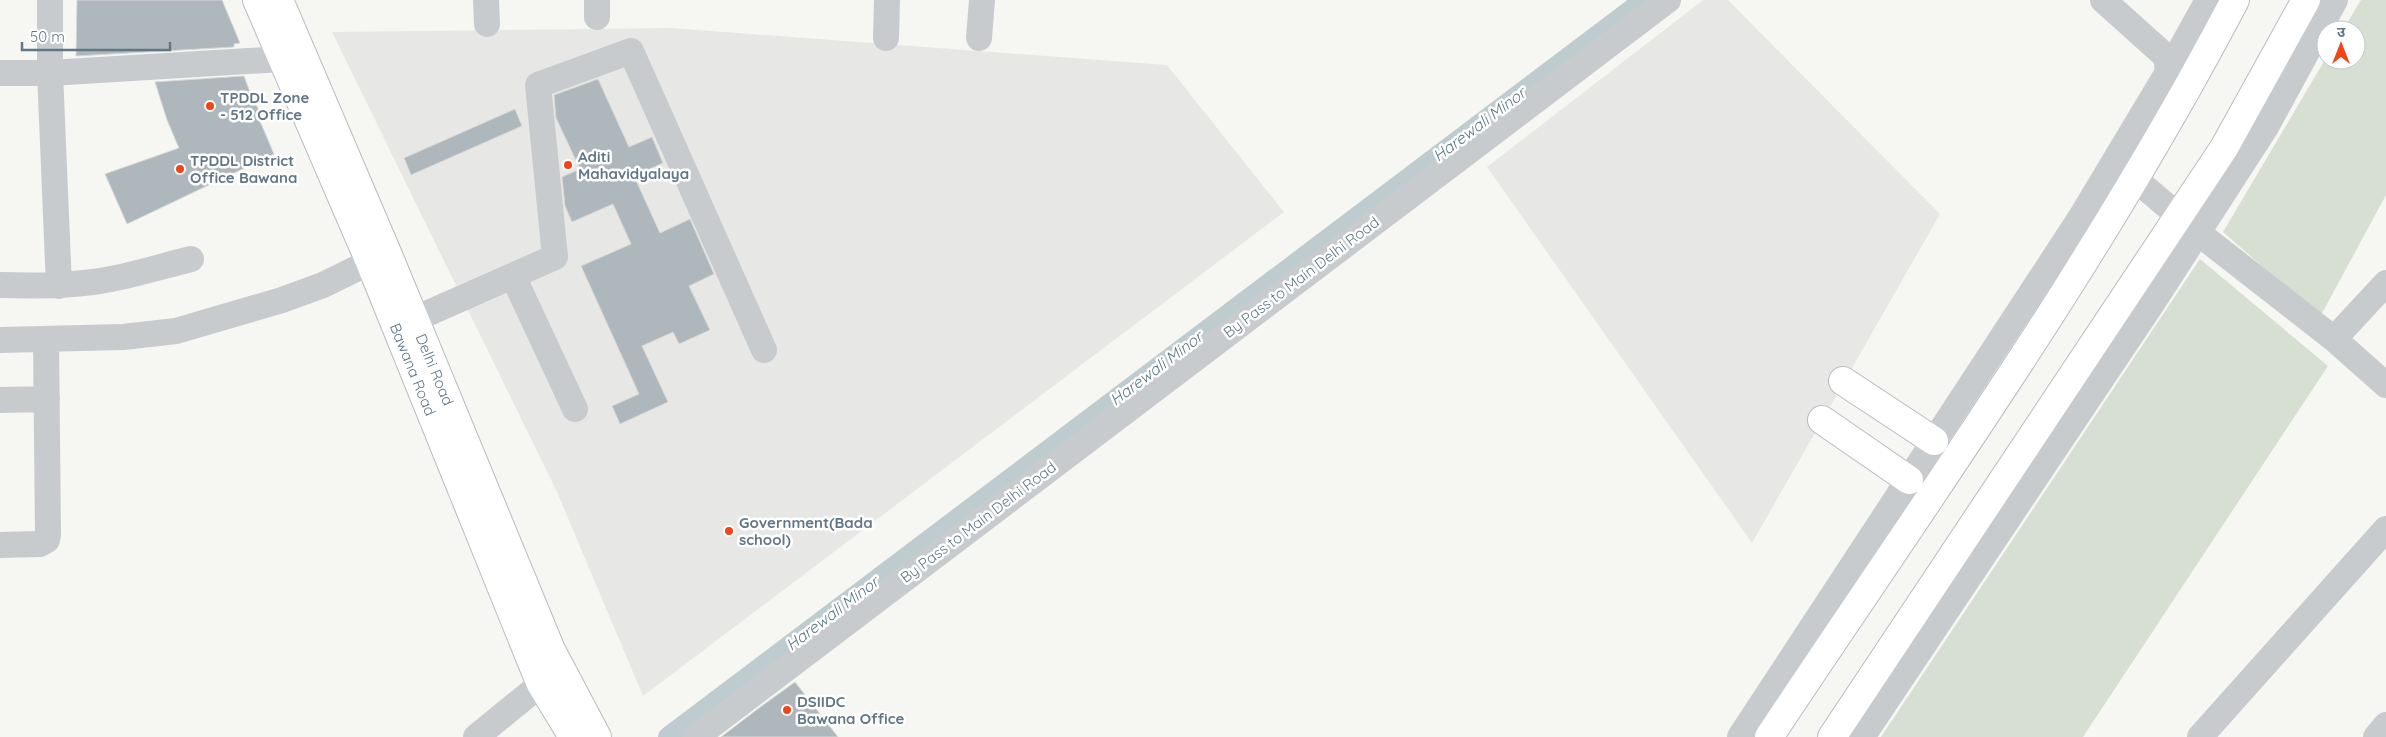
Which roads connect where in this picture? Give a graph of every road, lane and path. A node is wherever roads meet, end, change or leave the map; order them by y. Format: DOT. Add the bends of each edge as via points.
graph roads {
  1 [pos="50,0"];
  2 [pos="257,0"];
  3 [pos="279,0"];
  4 [pos="887,0"];
  5 [pos="982,0"];
  6 [pos="1668,0"];
  7 [pos="2104,0"];
  8 [pos="2128,0"];
  9 [pos="2208,0"];
  10 [pos="2235,0"];
  11 [pos="2306,0"];
  12 [pos="2335,0"];
  13 [pos="2188,36"];
  14 [pos="886,38"];
  15 [pos="979,38"];
  16 [pos="292,55"];
  17 [pos="2168,72"];
  18 [pos="0,73"];
  19 [pos="50,73"];
  20 [pos="2125,169"];
  21 [pos="2188,224"];
  22 [pos="191,259"];
  23 [pos="370,262"];
  24 [pos="513,276"];
  25 [pos="2386,283"];
  26 [pos="0,285"];
  27 [pos="59,286"];
  28 [pos="415,319"];
  29 [pos="46,339"];
  30 [pos="2334,339"];
  31 [pos="0,340"];
  32 [pos="764,350"];
  33 [pos="1843,380"];
  34 [pos="2386,386"];
  35 [pos="47,399"];
  36 [pos="0,400"];
  37 [pos="575,409"];
  38 [pos="1822,420"];
  39 [pos="1934,442"];
  40 [pos="1909,480"];
  41 [pos="2386,529"];
  42 [pos="0,545"];
  43 [pos="541,684"];
  44 [pos="566,704"];
  45 [pos="2386,725"];
  46 [pos="476,737"];
  47 [pos="573,737"];
  48 [pos="597,737"];
  49 [pos="696,737"];
  50 [pos="1740,737"];
  51 [pos="1769,737"];
  52 [pos="1832,737"];
  53 [pos="1862,737"];
  54 [pos="2200,737"];
  55 [pos="2376,737"];
  1 -- 19 [label="street"];
  2 -- 16 [label="main road, Bawana Road"];
  3 -- 16 [label="main road, Delhi Road"];
  4 -- 14 [label="street"];
  5 -- 15 [label="street"];
  6 -- 49 [label="street, By Pass to Main Delhi Road"];
  7 -- 17 [label="street" via="2162,52"];
  8 -- 13 [label="street" via="2166,42 2172,44"];
  9 -- 13 [label="street"];
  10 -- 20 [label="main road" via="2197,73"];
  11 -- 21 [label="main road" via="2224,148"];
  12 -- 21 [label="street" via="2266,127"];
  13 -- 17 [label="street"];
  16 -- 19 [label="street"];
  16 -- 23 [label="main road, Bawana Road"];
  16 -- 28 [label="main road, Delhi Road"];
  17 -- 20 [label="street"];
  18 -- 19 [label="street"];
  19 -- 27 [label="street"];
  20 -- 21 [label="street"];
  20 -- 39 [label="street" via="2081,217"];
  20 -- 51 [label="main road" via="2090,254"];
  21 -- 30 [label="street"];
  21 -- 52 [label="main road"];
  21 -- 53 [label="street"];
  22 -- 27 [label="street" via="134,274"];
  23 -- 29 [label="street" via="282,300 184,329 123,337"];
  23 -- 43 [label="main road, Bawana Road"];
  24 -- 28 [label="street"];
  24 -- 32 [label="street" via="555,257 538,85 631,51"];
  24 -- 37 [label="street"];
  25 -- 30 [label="street"];
  26 -- 27 [label="street"];
  28 -- 44 [label="main road, Delhi Road" via="551,650"];
  29 -- 31 [label="street"];
  29 -- 35 [label="street"];
  30 -- 34 [label="street"];
  33 -- 39 [label="main road"];
  35 -- 36 [label="street"];
  35 -- 42 [label="street" via="47,540 40,544"];
  38 -- 40 [label="main road"];
  39 -- 40 [label="street"];
  40 -- 50 [label="street"];
  41 -- 54 [label="street"];
  43 -- 44 [label="main road, Bawana Road"];
  43 -- 46 [label="street"];
  44 -- 47 [label="main road, Bawana Road"];
  44 -- 48 [label="main road, Delhi Road"];
  45 -- 55 [label="street"];
}
